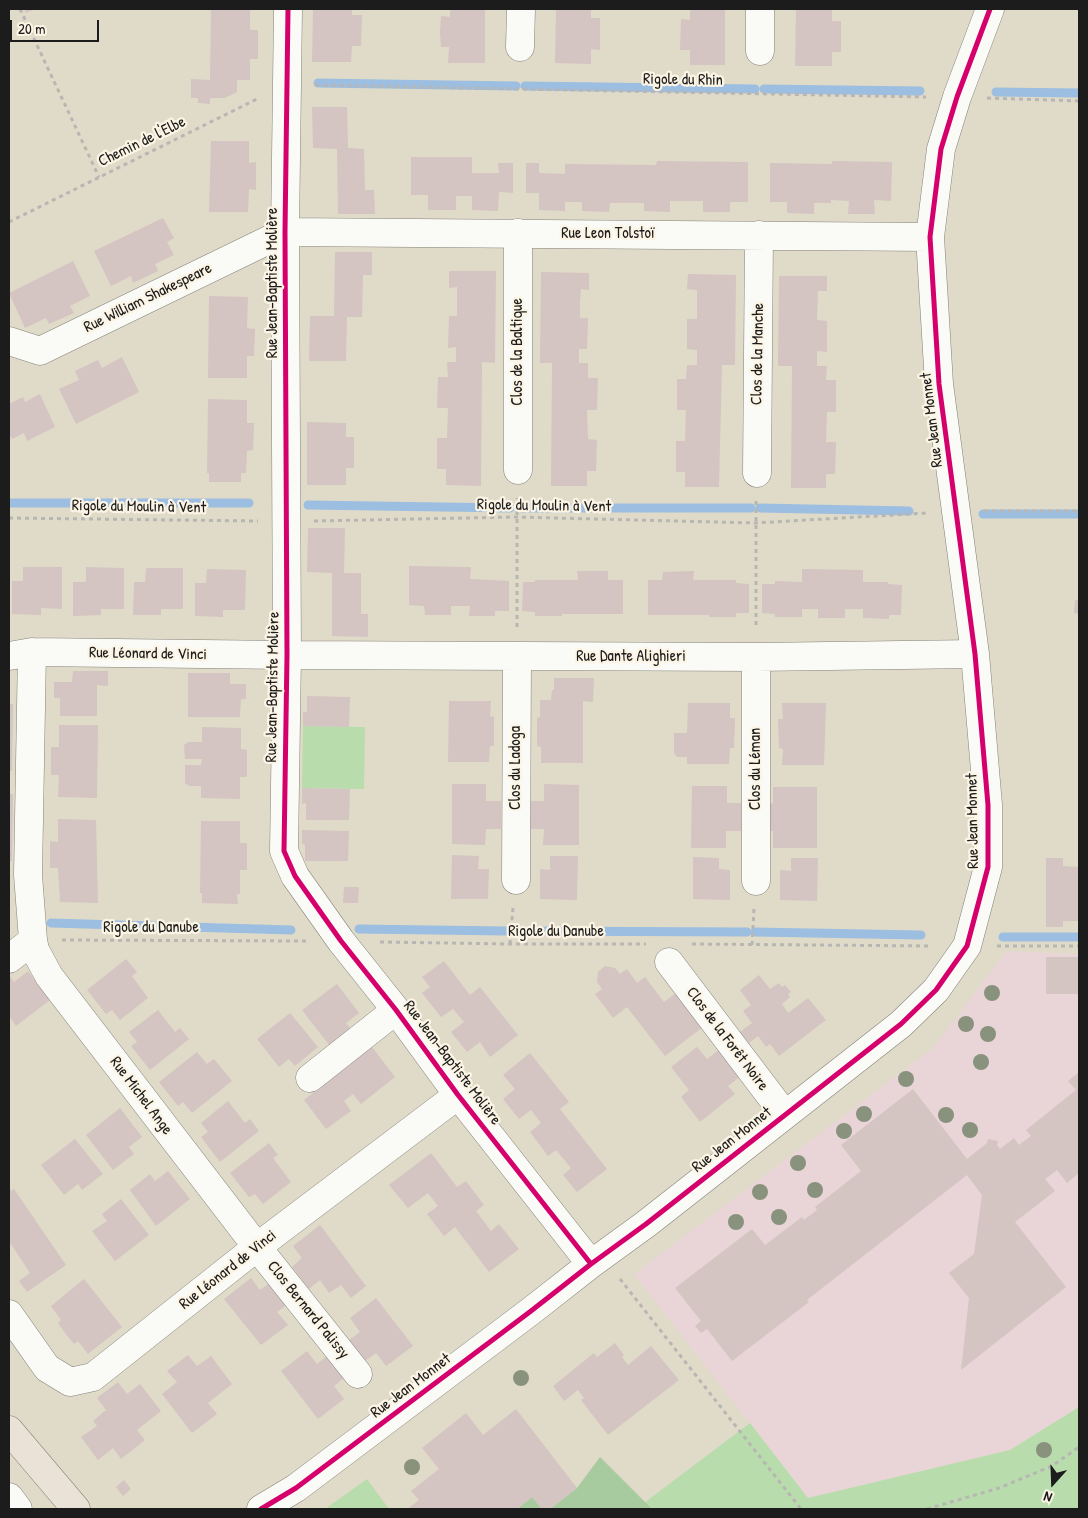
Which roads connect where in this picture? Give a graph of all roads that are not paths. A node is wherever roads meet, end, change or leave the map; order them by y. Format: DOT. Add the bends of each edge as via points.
graph roads {
  1 [pos="288,9"];
  2 [pos="520,9"];
  3 [pos="760,9"];
  4 [pos="990,9"];
  5 [pos="520,47"];
  6 [pos="760,51"];
  7 [pos="285,232"];
  8 [pos="518,233"];
  9 [pos="759,235"];
  10 [pos="930,237"];
  11 [pos="9,341"];
  12 [pos="518,470"];
  13 [pos="757,473"];
  14 [pos="20,654"];
  15 [pos="975,654"];
  16 [pos="287,655"];
  17 [pos="517,656"];
  18 [pos="756,657"];
  19 [pos="516,880"];
  20 [pos="756,881"];
  21 [pos="33,940"];
  22 [pos="668,950"];
  23 [pos="9,959"];
  24 [pos="396,1010"];
  25 [pos="310,1078"];
  26 [pos="458,1094"];
  27 [pos="785,1115"];
  28 [pos="257,1247"];
  29 [pos="591,1264"];
  30 [pos="9,1314"];
  31 [pos="358,1374"];
  32 [pos="9,1430"];
  33 [pos="9,1497"];
  34 [pos="18,1509"];
  35 [pos="76,1509"];
  36 [pos="260,1509"];
  1 -- 7 [label="street, Rue Jean-Baptiste Molière"];
  2 -- 5 [label="street"];
  3 -- 6 [label="street"];
  4 -- 10 [label="street, Rue Jean Monnet" via="941,149"];
  7 -- 8 [label="street, Rue Leon Tolstoï"];
  7 -- 11 [label="street, Rue William Shakespeare" via="40,351"];
  7 -- 16 [label="street, Rue Jean-Baptiste Molière"];
  8 -- 9 [label="street, Rue Leon Tolstoï"];
  8 -- 12 [label="street, Clos de la Baltique"];
  9 -- 10 [label="street, Rue Leon Tolstoï"];
  9 -- 13 [label="street, Clos de la Manche"];
  10 -- 15 [label="street, Rue Jean Monnet" via="939,384"];
  14 -- 16 [label="street, Rue Léonard de Vinci"];
  14 -- 21 [label="street, Rue Michel Ange"];
  15 -- 18 [label="street, Rue Dante Alighieri"];
  15 -- 27 [label="street, Rue Jean Monnet" via="988,805 988,868 967,946 936,990 902,1024"];
  16 -- 17 [label="street, Rue Dante Alighieri"];
  16 -- 24 [label="street, Rue Jean-Baptiste Molière" via="284,852 295,876 341,941"];
  17 -- 18 [label="street, Rue Dante Alighieri"];
  17 -- 19 [label="street, Clos du Ladoga"];
  18 -- 20 [label="street, Clos du Léman"];
  21 -- 23 [label="street"];
  21 -- 28 [label="street, Rue Michel Ange" via="49,976"];
  22 -- 27 [label="street, Clos de la Forêt Noire"];
  24 -- 25 [label="street, Rue Jean-Baptiste Molière"];
  24 -- 26 [label="street, Rue Jean-Baptiste Molière"];
  26 -- 28 [label="street, Rue Léonard de Vinci"];
  26 -- 29 [label="street, Rue Jean-Baptiste Molière"];
  27 -- 29 [label="street, Rue Jean Monnet"];
  28 -- 30 [label="street, Rue Léonard de Vinci" via="93,1377 70,1382 47,1368"];
  28 -- 31 [label="street, Clos Bernard Palissy"];
  29 -- 36 [label="street, Rue Jean Monnet" via="296,1488"];
  32 -- 35 [label="main road"];
  33 -- 34 [label="street"];
}
